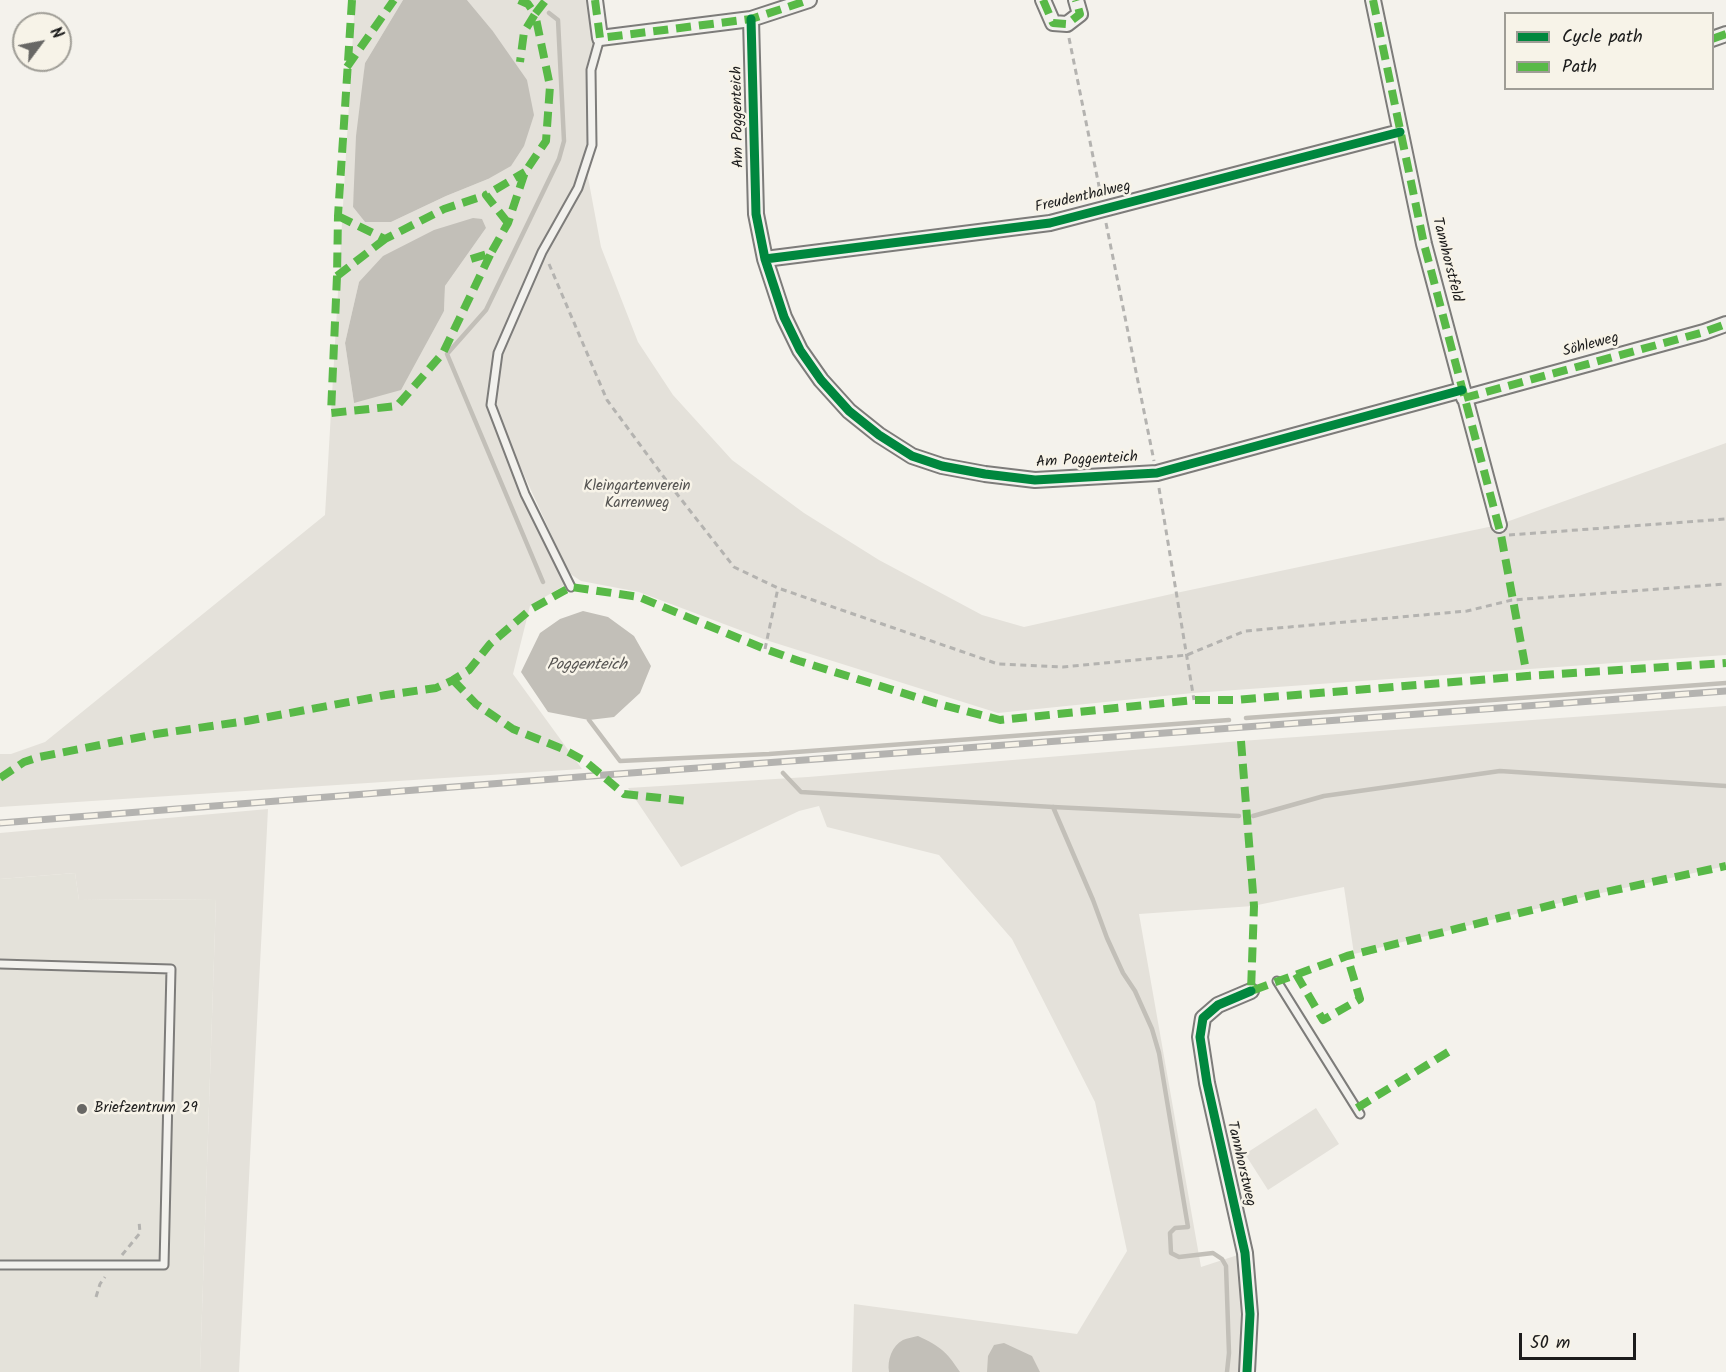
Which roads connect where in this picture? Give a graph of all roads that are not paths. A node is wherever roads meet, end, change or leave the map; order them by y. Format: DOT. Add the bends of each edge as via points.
graph roads {
  1 [pos="595,0"];
  2 [pos="809,0"];
  3 [pos="1043,0"];
  4 [pos="1076,0"];
  5 [pos="1373,0"];
  6 [pos="751,19"];
  7 [pos="600,38"];
  8 [pos="1400,132"];
  9 [pos="765,259"];
  10 [pos="1726,324"];
  11 [pos="1463,394"];
  12 [pos="1500,530"];
  13 [pos="571,587"];
  14 [pos="0,964"];
  15 [pos="1277,981"];
  16 [pos="1251,991"];
  17 [pos="1360,1114"];
  18 [pos="0,1265"];
  19 [pos="1247,1372"];
  1 -- 7 [label="street"];
  2 -- 6 [label="street"];
  3 -- 4 [label="street" via="1053,23 1066,24 1080,14"];
  5 -- 8 [label="street, Tannhorstfeld"];
  6 -- 7 [label="street"];
  6 -- 9 [label="street, Am Poggenteich" via="756,214"];
  7 -- 13 [label="lane" via="591,70 592,145 578,188 542,252 498,353 491,405 525,494"];
  8 -- 9 [label="street, Freudenthalweg" via="1050,224"];
  8 -- 11 [label="street, Tannhorstfeld"];
  9 -- 11 [label="street, Am Poggenteich" via="784,317 821,380 849,411 879,435 912,456 942,466 1035,480 1157,473"];
  10 -- 11 [label="street, Söhleweg"];
  11 -- 12 [label="street, Tannhorstfeld"];
  14 -- 18 [label="lane" via="171,969 164,1265"];
  15 -- 17 [label="lane"];
  16 -- 19 [label="street, Tannhorstweg" via="1218,1005 1203,1018 1200,1037 1245,1253 1250,1314"];
}
